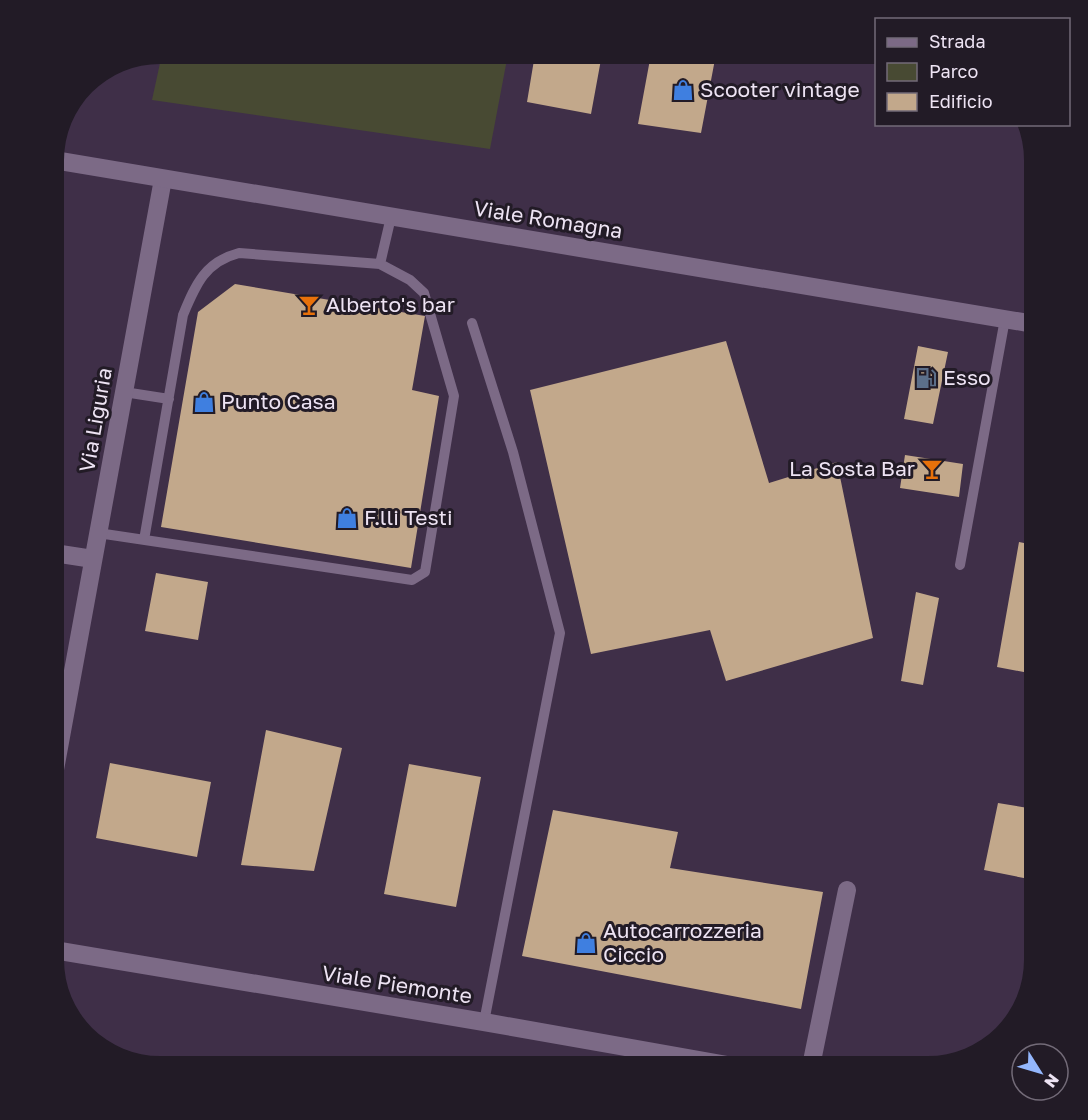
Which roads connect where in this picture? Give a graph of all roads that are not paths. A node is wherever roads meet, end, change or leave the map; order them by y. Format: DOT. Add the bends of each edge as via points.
graph roads {
  1 [pos="65,161"];
  2 [pos="163,179"];
  3 [pos="391,217"];
  4 [pos="380,264"];
  5 [pos="1005,320"];
  6 [pos="1024,321"];
  7 [pos="472,323"];
  8 [pos="124,392"];
  9 [pos="169,399"];
  10 [pos="98,533"];
  11 [pos="144,540"];
  12 [pos="65,555"];
  13 [pos="93,560"];
  14 [pos="960,565"];
  15 [pos="64,718"];
  16 [pos="847,890"];
  17 [pos="64,952"];
  18 [pos="484,1022"];
  19 [pos="676,1056"];
  20 [pos="813,1056"];
  1 -- 2 [label="street, Viale Romagna"];
  2 -- 3 [label="street, Viale Romagna"];
  2 -- 8 [label="street, Via Liguria"];
  3 -- 4 [label="lane"];
  3 -- 5 [label="street, Viale Romagna"];
  4 -- 9 [label="lane" via="239,253 224,257 195,286 183,315"];
  4 -- 11 [label="lane" via="410,280 424,293 454,396 425,572 412,580"];
  5 -- 6 [label="street, Viale Romagna"];
  5 -- 14 [label="lane"];
  7 -- 18 [label="lane" via="513,452 560,633"];
  8 -- 9 [label="lane"];
  8 -- 10 [label="street, Via Liguria"];
  9 -- 11 [label="lane"];
  10 -- 11 [label="lane"];
  10 -- 13 [label="street, Via Liguria"];
  12 -- 13 [label="street"];
  13 -- 15 [label="street, Via Liguria"];
  16 -- 20 [label="street"];
  17 -- 18 [label="street, Viale Piemonte"];
  18 -- 19 [label="street, Viale Piemonte"];
}
